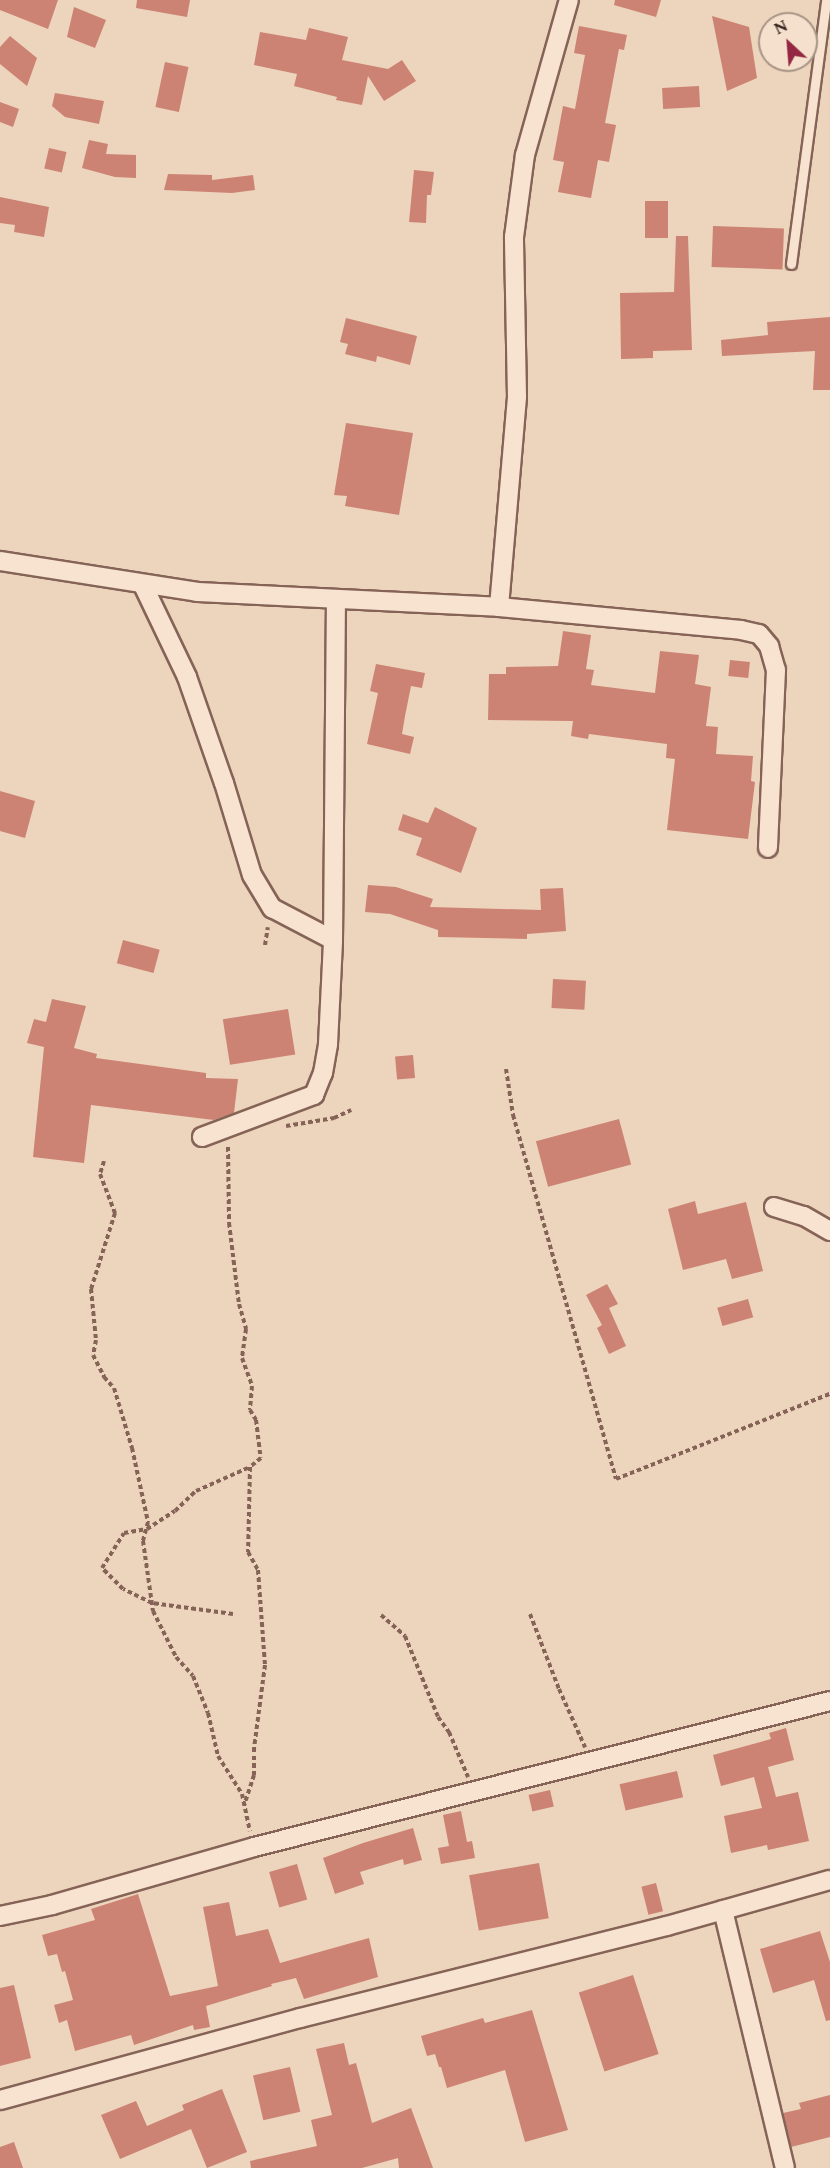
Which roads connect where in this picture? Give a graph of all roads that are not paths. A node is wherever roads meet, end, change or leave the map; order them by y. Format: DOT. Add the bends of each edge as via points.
graph roads {
  1 [pos="570,0"];
  2 [pos="826,0"];
  3 [pos="791,264"];
  4 [pos="0,561"];
  5 [pos="143,585"];
  6 [pos="336,600"];
  7 [pos="499,607"];
  8 [pos="768,848"];
  9 [pos="333,940"];
  10 [pos="202,1137"];
  11 [pos="774,1207"];
  12 [pos="830,1231"];
  13 [pos="830,1701"];
  14 [pos="830,1880"];
  15 [pos="723,1910"];
  16 [pos="0,1916"];
  17 [pos="0,2100"];
  18 [pos="785,2168"];
  1 -- 7 [label="street" via="525,155 514,237 517,397"];
  2 -- 3 [label="lane"];
  4 -- 5 [label="street"];
  5 -- 6 [label="street"];
  5 -- 9 [label="street" via="187,677 252,875 272,908"];
  6 -- 7 [label="street"];
  6 -- 9 [label="street"];
  7 -- 8 [label="street" via="759,634 769,646 776,670"];
  9 -- 10 [label="street" via="328,1044 314,1095"];
  11 -- 12 [label="street" via="804,1216"];
  13 -- 16 [label="street" via="254,1847 52,1905"];
  14 -- 15 [label="street"];
  15 -- 17 [label="street" via="300,2018"];
  15 -- 18 [label="street"];
}
